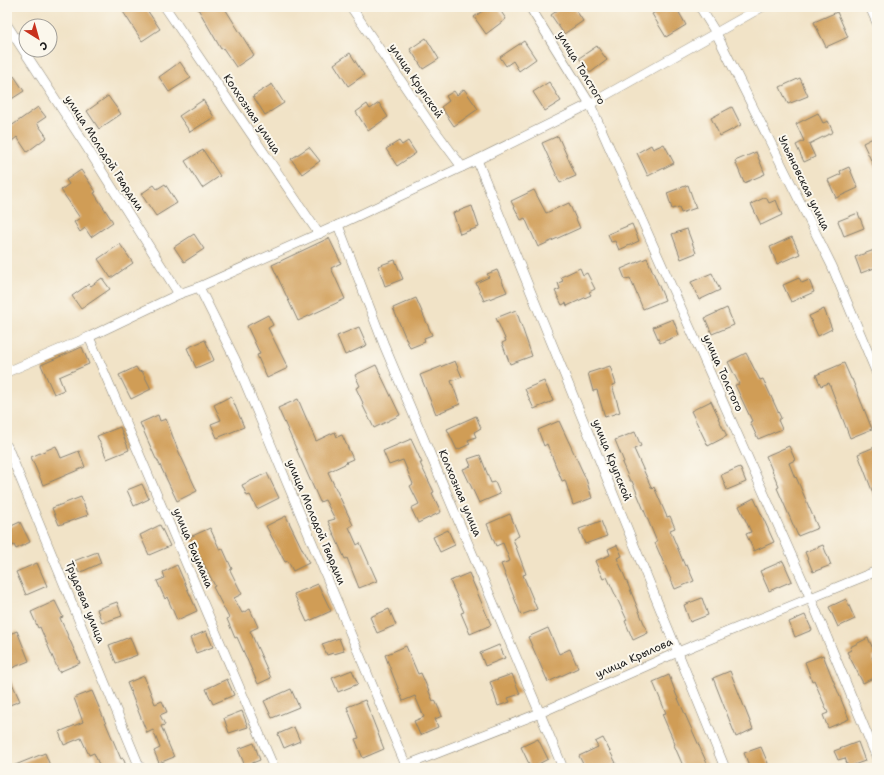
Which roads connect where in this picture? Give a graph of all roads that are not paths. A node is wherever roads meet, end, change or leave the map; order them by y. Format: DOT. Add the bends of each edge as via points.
graph roads {
  1 [pos="165,7"];
  2 [pos="352,7"];
  3 [pos="530,7"];
  4 [pos="700,7"];
  5 [pos="762,7"];
  6 [pos="870,7"];
  7 [pos="877,23"];
  8 [pos="7,25"];
  9 [pos="716,33"];
  10 [pos="590,104"];
  11 [pos="477,160"];
  12 [pos="462,167"];
  13 [pos="338,225"];
  14 [pos="319,234"];
  15 [pos="199,287"];
  16 [pos="179,294"];
  17 [pos="89,337"];
  18 [pos="7,372"];
  19 [pos="877,374"];
  20 [pos="7,446"];
  21 [pos="877,571"];
  22 [pos="811,598"];
  23 [pos="678,652"];
  24 [pos="540,713"];
  25 [pos="877,758"];
  26 [pos="405,767"];
  27 [pos="140,768"];
  28 [pos="274,768"];
  29 [pos="563,768"];
  30 [pos="725,768"];
  1 -- 14 [label="street, Колхозная улица"];
  2 -- 12 [label="street, улица Крупской"];
  3 -- 10 [label="street, улица Толстого"];
  4 -- 9 [label="street, Ульяновская улица"];
  5 -- 9 [label="street"];
  6 -- 7 [label="street"];
  8 -- 16 [label="street, улица Молодой Гвардии"];
  9 -- 10 [label="street"];
  9 -- 19 [label="street, Ульяновская улица" via="832,266"];
  10 -- 11 [label="street"];
  10 -- 22 [label="street, улица Толстого"];
  11 -- 12 [label="street"];
  11 -- 23 [label="street, улица Крупской"];
  12 -- 13 [label="street"];
  13 -- 14 [label="street"];
  13 -- 24 [label="street, Колхозная улица" via="384,345"];
  14 -- 15 [label="street"];
  15 -- 16 [label="street"];
  15 -- 26 [label="street, улица Молодой Гвардии" via="235,359"];
  16 -- 17 [label="street"];
  17 -- 18 [label="street"];
  17 -- 28 [label="street, улица Баумана"];
  20 -- 27 [label="street, Трудовая улица"];
  21 -- 22 [label="street, улица Крылова"];
  22 -- 23 [label="street, улица Крылова"];
  22 -- 25 [label="street, улица Толстого"];
  23 -- 24 [label="street, улица Крылова"];
  23 -- 30 [label="street, улица Крупской"];
  24 -- 26 [label="street, улица Крылова"];
  24 -- 29 [label="street, Колхозная улица"];
}
